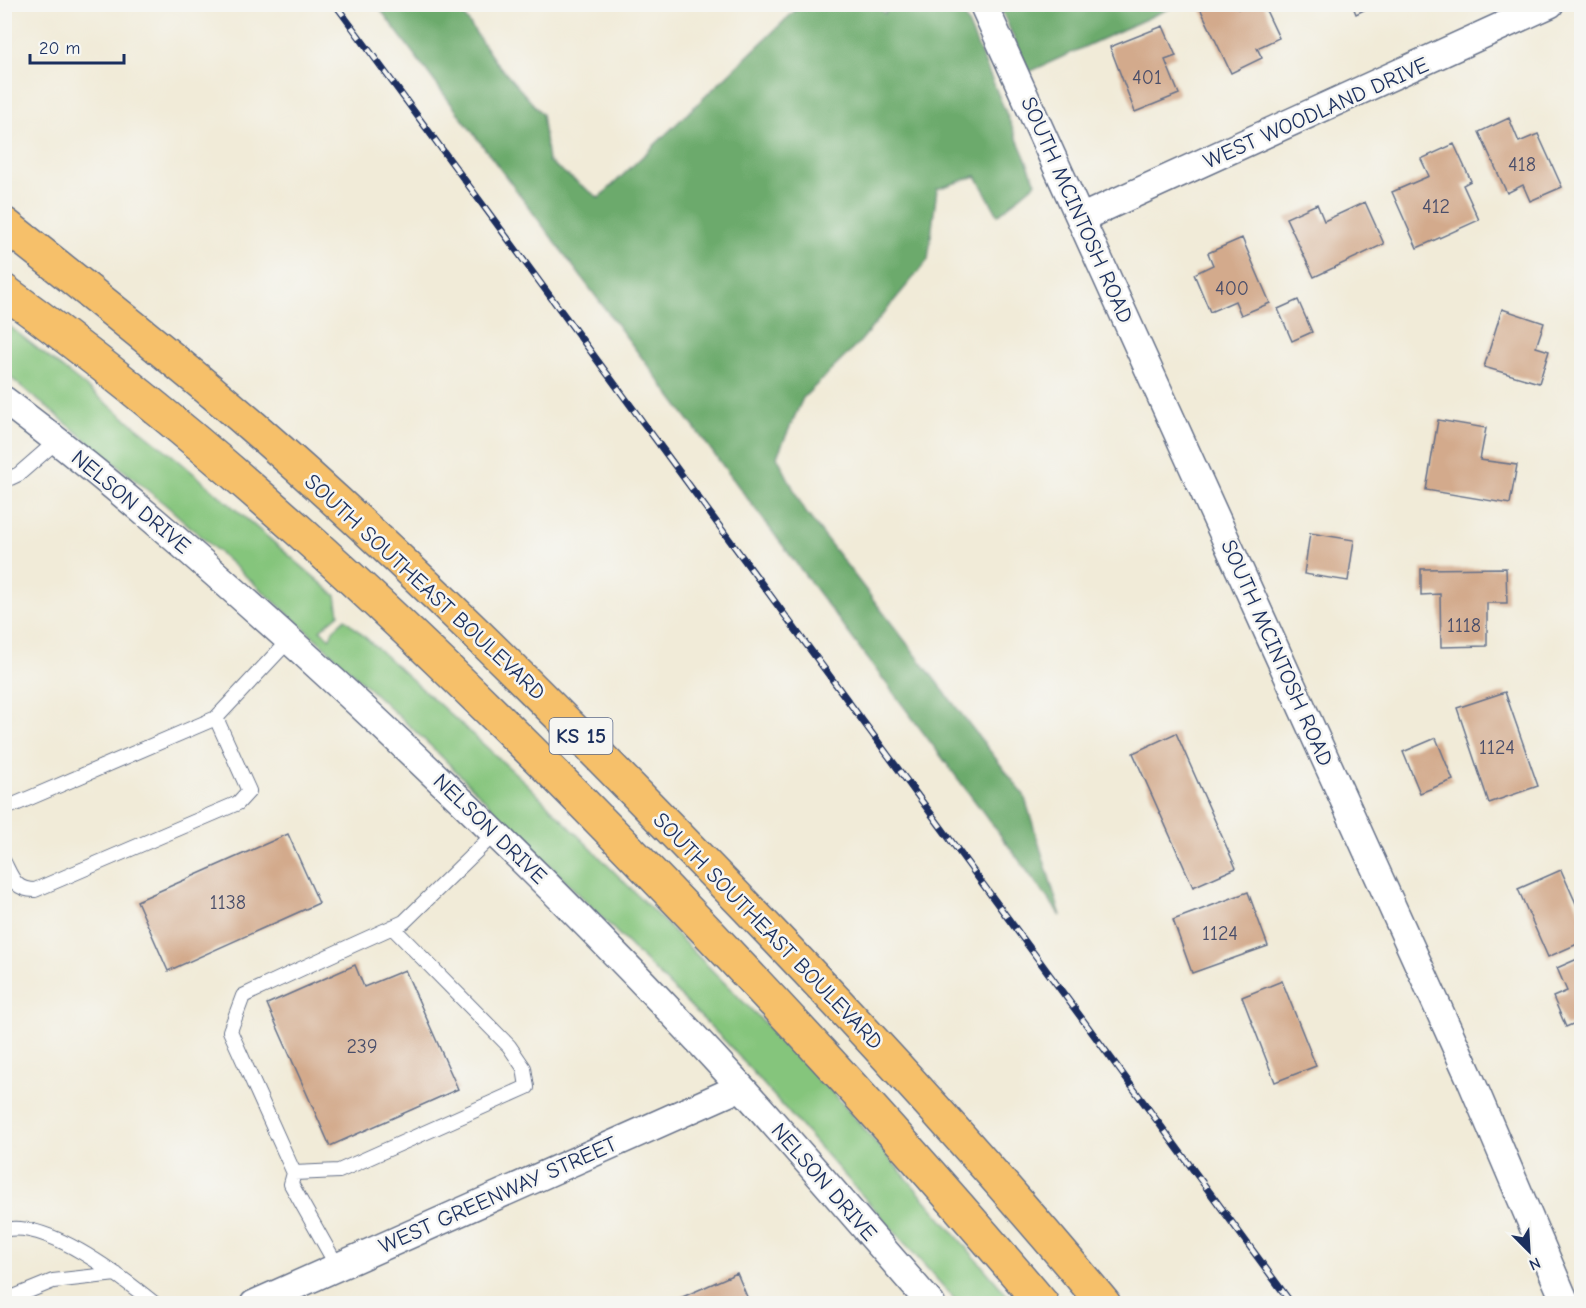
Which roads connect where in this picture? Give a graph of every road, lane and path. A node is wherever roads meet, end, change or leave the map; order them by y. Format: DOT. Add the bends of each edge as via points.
graph roads {
  1 [pos="983,4"];
  2 [pos="1550,4"];
  3 [pos="1081,219"];
  4 [pos="4,224"];
  5 [pos="4,291"];
  6 [pos="4,400"];
  7 [pos="58,440"];
  8 [pos="4,481"];
  9 [pos="289,640"];
  10 [pos="216,718"];
  11 [pos="4,809"];
  12 [pos="495,833"];
  13 [pos="4,862"];
  14 [pos="392,927"];
  15 [pos="741,1087"];
  16 [pos="294,1173"];
  17 [pos="4,1230"];
  18 [pos="337,1266"];
  19 [pos="116,1275"];
  20 [pos="4,1301"];
  21 [pos="154,1304"];
  22 [pos="254,1304"];
  23 [pos="931,1304"];
  24 [pos="1042,1304"];
  25 [pos="1104,1304"];
  26 [pos="1566,1304"];
  1 -- 3 [label="street, SOUTH MCINTOSH ROAD"];
  2 -- 3 [label="street, WEST WOODLAND DRIVE"];
  3 -- 26 [label="street, SOUTH MCINTOSH ROAD" via="1476,1091"];
  4 -- 25 [label="main road, SOUTH SOUTHEAST BOULEVARD / KS 15" via="250,425 517,672 872,1040"];
  5 -- 24 [label="main road, SOUTH SOUTHEAST BOULEVARD / KS 15" via="196,444 312,543 450,670 642,863 822,1055"];
  6 -- 7 [label="street, NELSON DRIVE"];
  7 -- 8 [label="lane" via="19,474"];
  7 -- 9 [label="street, NELSON DRIVE"];
  9 -- 10 [label="lane"];
  9 -- 12 [label="street, NELSON DRIVE"];
  10 -- 11 [label="lane"];
  10 -- 13 [label="lane" via="246,779 249,792 238,803 35,890 23,890 15,884"];
  12 -- 14 [label="lane" via="404,922"];
  12 -- 15 [label="street, NELSON DRIVE"];
  14 -- 16 [label="lane" via="243,996 230,1031"];
  14 -- 16 [label="lane" via="509,1046 524,1068 527,1087 339,1171"];
  15 -- 18 [label="street, WEST GREENWAY STREET"];
  15 -- 23 [label="street, NELSON DRIVE"];
  16 -- 18 [label="lane" via="291,1184"];
  17 -- 19 [label="lane" via="43,1233 81,1251"];
  18 -- 22 [label="street, WEST GREENWAY STREET"];
  19 -- 20 [label="lane" via="53,1281"];
  19 -- 21 [label="lane"];
}
